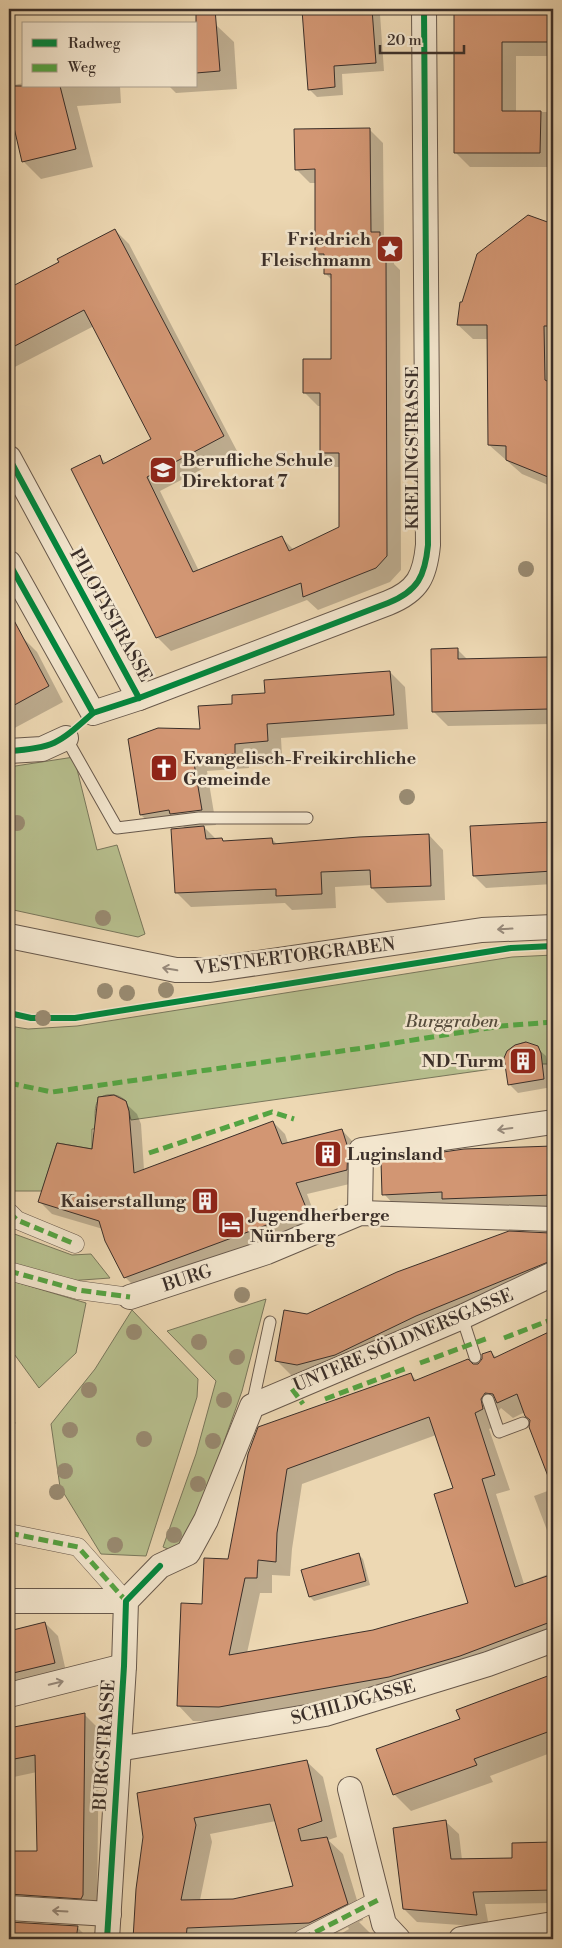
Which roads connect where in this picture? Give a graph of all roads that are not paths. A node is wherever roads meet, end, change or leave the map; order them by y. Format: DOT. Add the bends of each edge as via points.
graph roads {
  1 [pos="424,9"];
  2 [pos="9,458"];
  3 [pos="9,562"];
  4 [pos="139,698"];
  5 [pos="66,738"];
  6 [pos="9,751"];
  7 [pos="307,818"];
  8 [pos="553,927"];
  9 [pos="9,936"];
  10 [pos="553,1122"];
  11 [pos="9,1212"];
  12 [pos="360,1214"];
  13 [pos="553,1219"];
  14 [pos="75,1244"];
  15 [pos="9,1272"];
  16 [pos="553,1274"];
  17 [pos="130,1297"];
  18 [pos="462,1318"];
  19 [pos="270,1322"];
  20 [pos="475,1357"];
  21 [pos="488,1400"];
  22 [pos="252,1406"];
  23 [pos="523,1423"];
  24 [pos="9,1533"];
  25 [pos="9,1601"];
  26 [pos="126,1602"];
  27 [pos="553,1640"];
  28 [pos="124,1666"];
  29 [pos="9,1695"];
  30 [pos="118,1749"];
  31 [pos="350,1789"];
  32 [pos="378,1900"];
  33 [pos="9,1908"];
  34 [pos="109,1914"];
  35 [pos="553,1924"];
  36 [pos="107,1939"];
  37 [pos="302,1939"];
  38 [pos="397,1939"];
  39 [pos="461,1939"];
  1 -- 4 [label="street, KRELINGSTRASSE" via="426,566 418,584 400,598"];
  2 -- 4 [label="street, PILOTYSTRASSE"];
  3 -- 4 [label="street, PILOTYSTRASSE" via="93,713"];
  5 -- 6 [label="street" via="42,749"];
  5 -- 7 [label="lane" via="117,828 199,818"];
  8 -- 9 [label="street, VESTNERTORGRABEN, one-way" via="482,930 210,970 176,970"];
  10 -- 12 [label="street, one-way" via="361,1150"];
  11 -- 14 [label="street" via="17,1220"];
  12 -- 13 [label="street"];
  12 -- 17 [label="street, BURG" via="267,1252"];
  15 -- 17 [label="street, BURG" via="78,1290"];
  16 -- 18 [label="street, UNTERE SÖLDNERSGASSE"];
  18 -- 20 [label="lane"];
  18 -- 22 [label="street, UNTERE SÖLDNERSGASSE"];
  19 -- 22 [label="lane"];
  21 -- 23 [label="lane" via="499,1432"];
  22 -- 26 [label="street" via="206,1520 188,1553 160,1566"];
  24 -- 26 [label="street" via="78,1547"];
  25 -- 26 [label="street"];
  26 -- 28 [label="street, BURGSTRASSE"];
  27 -- 30 [label="street, SCHILDGASSE" via="488,1664 325,1714"];
  29 -- 28 [label="street, one-way"];
  28 -- 30 [label="street, BURGSTRASSE"];
  30 -- 34 [label="street, BURGSTRASSE"];
  31 -- 32 [label="street"];
  32 -- 37 [label="street"];
  32 -- 38 [label="street" via="384,1924"];
  34 -- 33 [label="street, one-way"];
  34 -- 36 [label="street, BURGSTRASSE"];
  35 -- 39 [label="street"];
}
